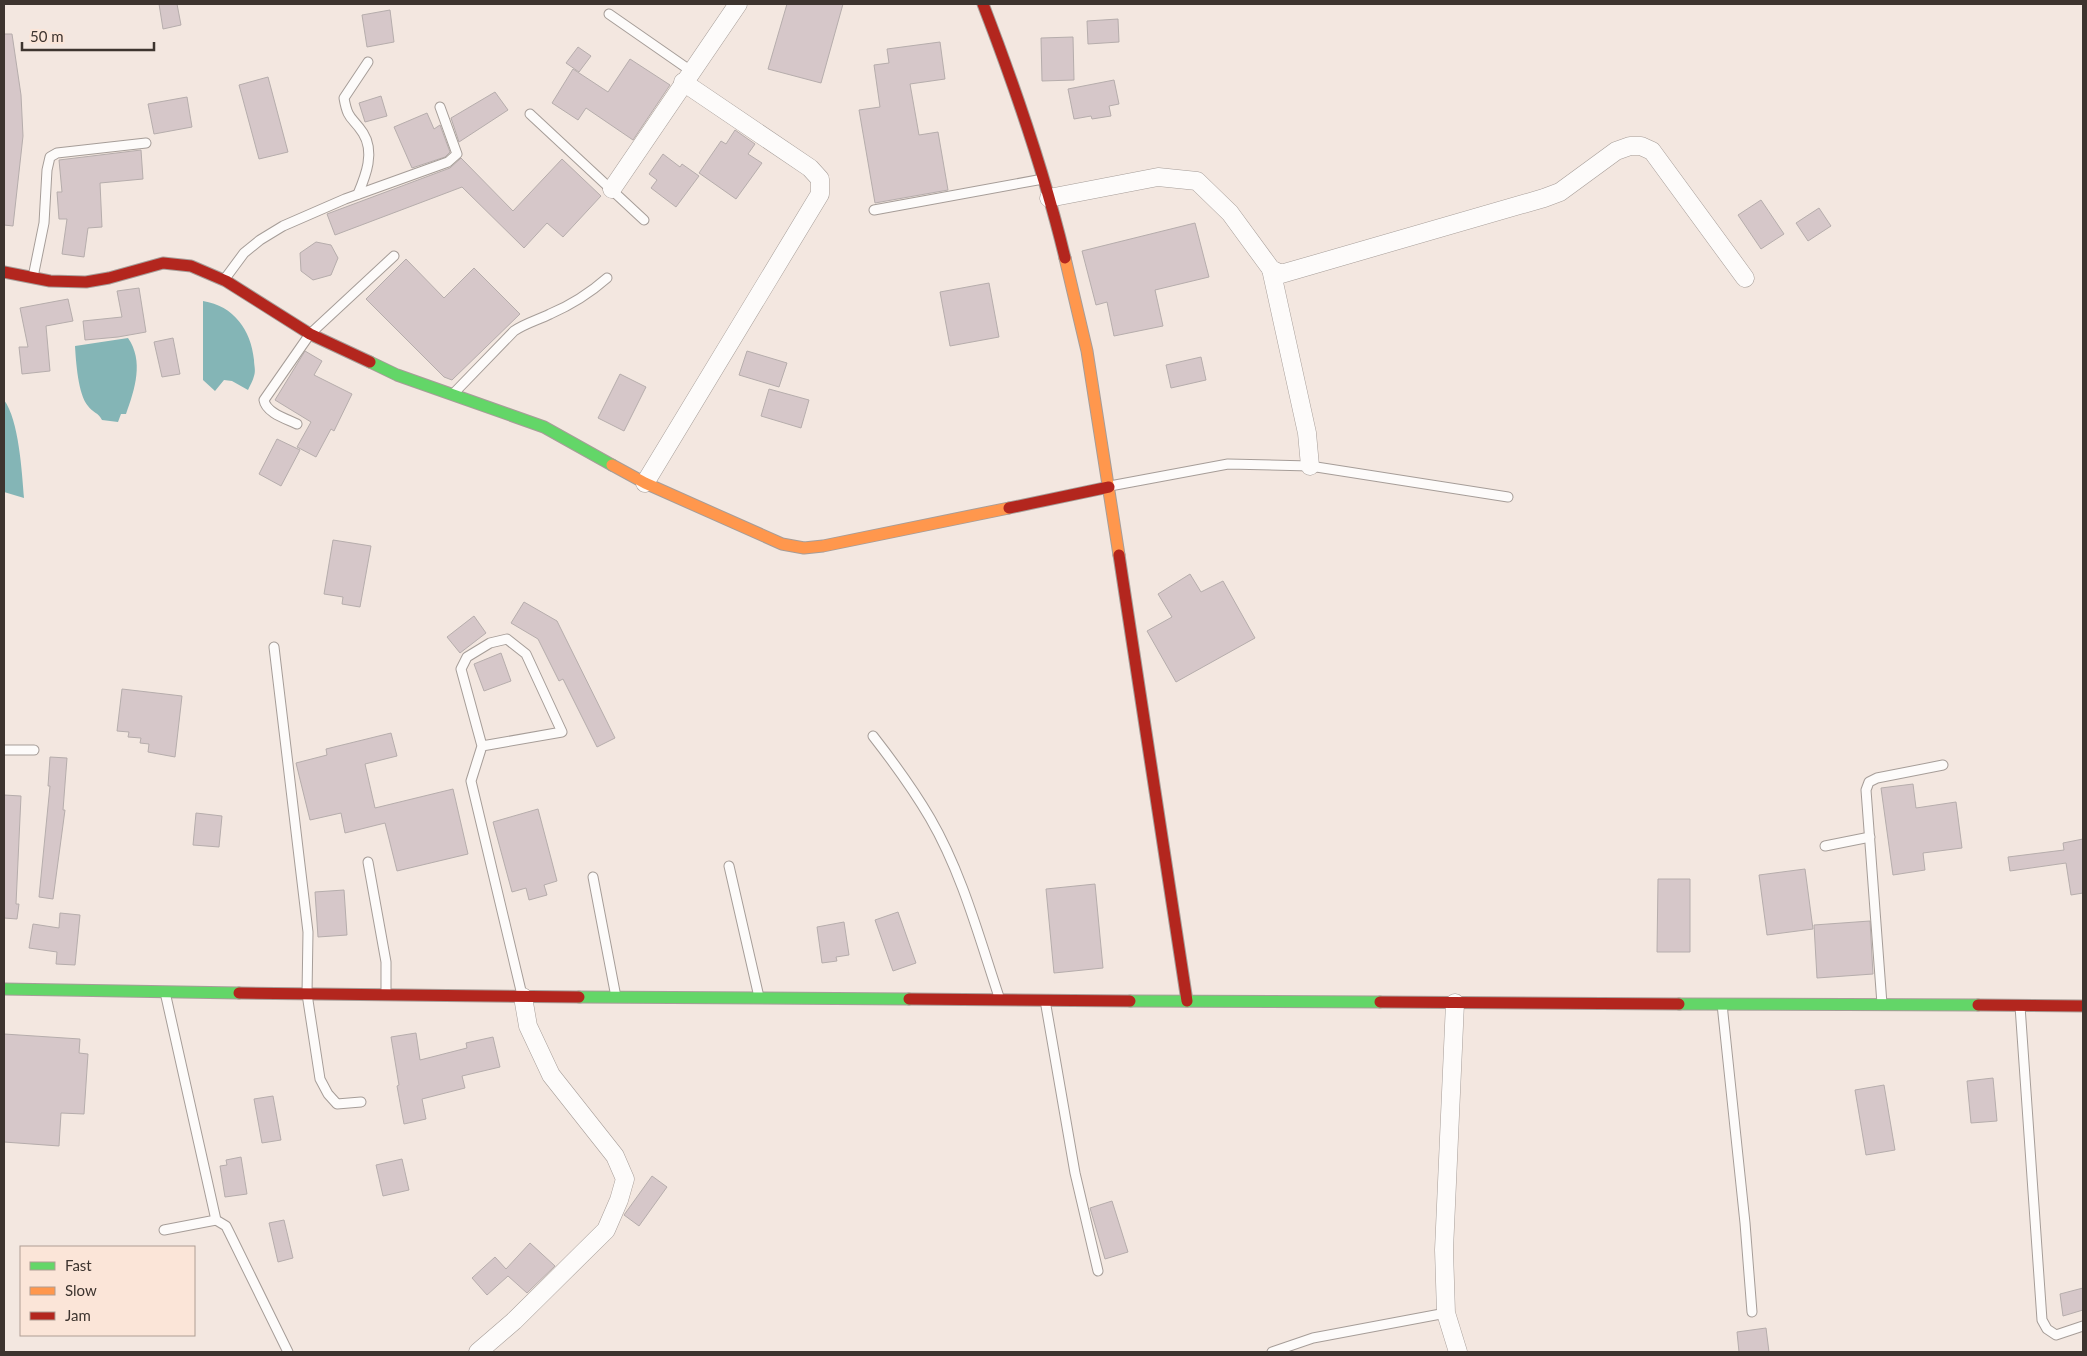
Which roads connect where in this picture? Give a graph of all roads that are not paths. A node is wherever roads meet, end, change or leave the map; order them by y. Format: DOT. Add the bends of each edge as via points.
graph roads {
  1 [pos="738,4"];
  2 [pos="983,4"];
  3 [pos="609,14"];
  4 [pos="368,62"];
  5 [pos="687,77"];
  6 [pos="440,107"];
  7 [pos="530,114"];
  8 [pos="146,143"];
  9 [pos="1043,179"];
  10 [pos="612,189"];
  11 [pos="358,194"];
  12 [pos="1049,198"];
  13 [pos="874,210"];
  14 [pos="644,220"];
  15 [pos="394,256"];
  16 [pos="1271,269"];
  17 [pos="4,272"];
  18 [pos="32,278"];
  19 [pos="607,278"];
  20 [pos="1745,278"];
  21 [pos="224,280"];
  22 [pos="310,334"];
  23 [pos="452,395"];
  24 [pos="297,424"];
  25 [pos="1310,466"];
  26 [pos="644,483"];
  27 [pos="1110,486"];
  28 [pos="1508,497"];
  29 [pos="274,647"];
  30 [pos="874,736"];
  31 [pos="482,746"];
  32 [pos="4,750"];
  33 [pos="34,750"];
  34 [pos="1943,765"];
  35 [pos="1870,837"];
  36 [pos="1825,846"];
  37 [pos="368,862"];
  38 [pos="728,866"];
  39 [pos="593,877"];
  40 [pos="4,989"];
  41 [pos="165,992"];
  42 [pos="307,994"];
  43 [pos="386,995"];
  44 [pos="523,997"];
  45 [pos="616,998"];
  46 [pos="759,999"];
  47 [pos="1000,1000"];
  48 [pos="1045,1000"];
  49 [pos="1187,1001"];
  50 [pos="1455,1003"];
  51 [pos="1722,1004"];
  52 [pos="1882,1005"];
  53 [pos="2020,1005"];
  54 [pos="2083,1006"];
  55 [pos="361,1102"];
  56 [pos="216,1220"];
  57 [pos="164,1230"];
  58 [pos="1098,1271"];
  59 [pos="1446,1312"];
  60 [pos="1752,1312"];
  61 [pos="2083,1326"];
  62 [pos="288,1352"];
  63 [pos="478,1352"];
  64 [pos="1272,1352"];
  65 [pos="1458,1352"];
  1 -- 5 [label="street"];
  2 -- 9 [label="street" via="1010,74"];
  3 -- 5 [label="lane"];
  4 -- 11 [label="lane" via="344,98 350,120 363,133 370,154"];
  5 -- 10 [label="street"];
  5 -- 26 [label="street" via="810,168 820,179 820,194"];
  6 -- 11 [label="lane" via="456,154 454,158"];
  7 -- 10 [label="lane"];
  8 -- 18 [label="lane" via="57,153 50,157 44,223"];
  9 -- 12 [label="street"];
  9 -- 13 [label="lane"];
  10 -- 14 [label="lane"];
  11 -- 21 [label="lane" via="283,226 260,240 244,253"];
  12 -- 16 [label="street" via="1158,177 1197,181 1230,213"];
  12 -- 27 [label="street" via="1087,351"];
  15 -- 22 [label="lane"];
  16 -- 20 [label="street" via="1281,274 1544,198 1560,192 1616,152 1630,146 1641,146 1652,151"];
  16 -- 25 [label="street"];
  17 -- 18 [label="street"];
  18 -- 21 [label="street" via="86,282 162,263 191,266"];
  19 -- 23 [label="lane" via="588,294 514,331"];
  21 -- 22 [label="street"];
  22 -- 23 [label="street" via="397,375"];
  22 -- 24 [label="lane" via="264,400 273,412"];
  23 -- 26 [label="street" via="544,427"];
  25 -- 27 [label="lane" via="1228,464"];
  25 -- 28 [label="lane"];
  26 -- 27 [label="street" via="782,544 804,548"];
  27 -- 49 [label="street"];
  29 -- 42 [label="lane" via="308,932"];
  30 -- 47 [label="lane" via="931,820 957,873"];
  31 -- 31 [label="lane" via="562,732 526,654 507,639 490,643 467,657 461,668"];
  31 -- 44 [label="lane" via="471,781"];
  32 -- 33 [label="lane"];
  34 -- 35 [label="lane" via="1869,782 1866,790"];
  35 -- 36 [label="lane"];
  35 -- 52 [label="lane"];
  37 -- 43 [label="lane" via="386,962"];
  38 -- 46 [label="lane"];
  39 -- 45 [label="lane"];
  40 -- 41 [label="street"];
  41 -- 42 [label="street"];
  41 -- 56 [label="lane"];
  42 -- 43 [label="street"];
  42 -- 55 [label="lane" via="320,1079 337,1104"];
  43 -- 44 [label="street"];
  44 -- 45 [label="street"];
  44 -- 63 [label="street" via="528,1026 552,1075 615,1156 625,1179 606,1230"];
  45 -- 46 [label="street"];
  46 -- 47 [label="street"];
  47 -- 48 [label="street"];
  48 -- 49 [label="street"];
  48 -- 58 [label="lane" via="1075,1173"];
  49 -- 50 [label="street"];
  50 -- 51 [label="street"];
  50 -- 59 [label="street" via="1444,1250"];
  51 -- 52 [label="street"];
  51 -- 60 [label="lane"];
  52 -- 53 [label="street"];
  53 -- 54 [label="street"];
  53 -- 61 [label="lane" via="2042,1320 2047,1330 2056,1334"];
  56 -- 57 [label="lane"];
  56 -- 62 [label="lane" via="226,1226"];
  59 -- 64 [label="lane" via="1313,1338"];
  59 -- 65 [label="street"];
}
